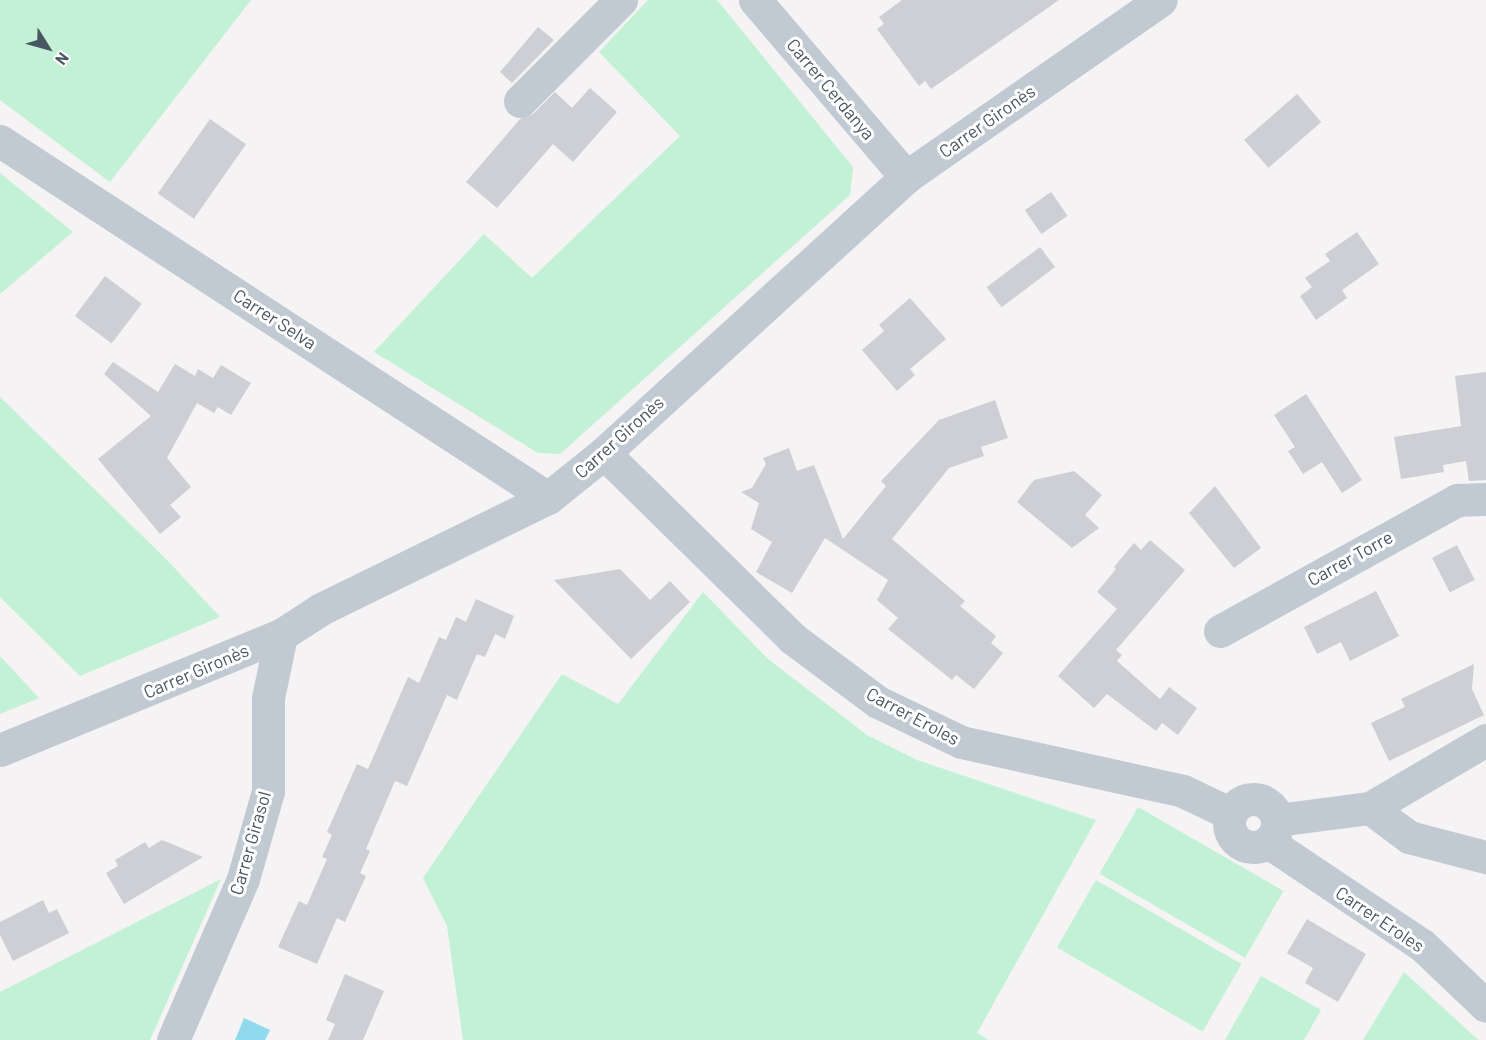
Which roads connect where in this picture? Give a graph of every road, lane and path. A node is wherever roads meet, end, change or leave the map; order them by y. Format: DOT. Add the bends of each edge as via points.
graph roads {
  1 [pos="621,0"];
  2 [pos="755,0"];
  3 [pos="1161,0"];
  4 [pos="520,101"];
  5 [pos="0,141"];
  6 [pos="906,177"];
  7 [pos="604,453"];
  8 [pos="548,498"];
  9 [pos="1486,500"];
  10 [pos="1220,631"];
  11 [pos="282,635"];
  12 [pos="1486,740"];
  13 [pos="0,750"];
  14 [pos="1370,808"];
  15 [pos="1273,831"];
  16 [pos="1486,857"];
  17 [pos="1486,1006"];
  18 [pos="173,1040"];
  1 -- 4 [label="street"];
  2 -- 6 [label="street, Carrer Cerdanya"];
  3 -- 6 [label="street, Carrer Gironès"];
  5 -- 8 [label="street, Carrer Selva"];
  6 -- 7 [label="street, Carrer Gironès"];
  7 -- 8 [label="street, Carrer Gironès"];
  7 -- 15 [label="street, Carrer Eroles" via="792,638 878,702 961,742 1183,791 1231,814 1229,827 1238,842 1255,847"];
  8 -- 11 [label="street, Carrer Gironès" via="321,609"];
  9 -- 10 [label="street, Carrer Torre" via="1457,500"];
  11 -- 13 [label="street, Carrer Gironès"];
  11 -- 18 [label="street, Carrer Girasol" via="268,698 268,791 243,879"];
  12 -- 14 [label="street"];
  14 -- 15 [label="street"];
  14 -- 16 [label="street" via="1409,837"];
  15 -- 17 [label="street, Carrer Eroles" via="1422,945"];
}
